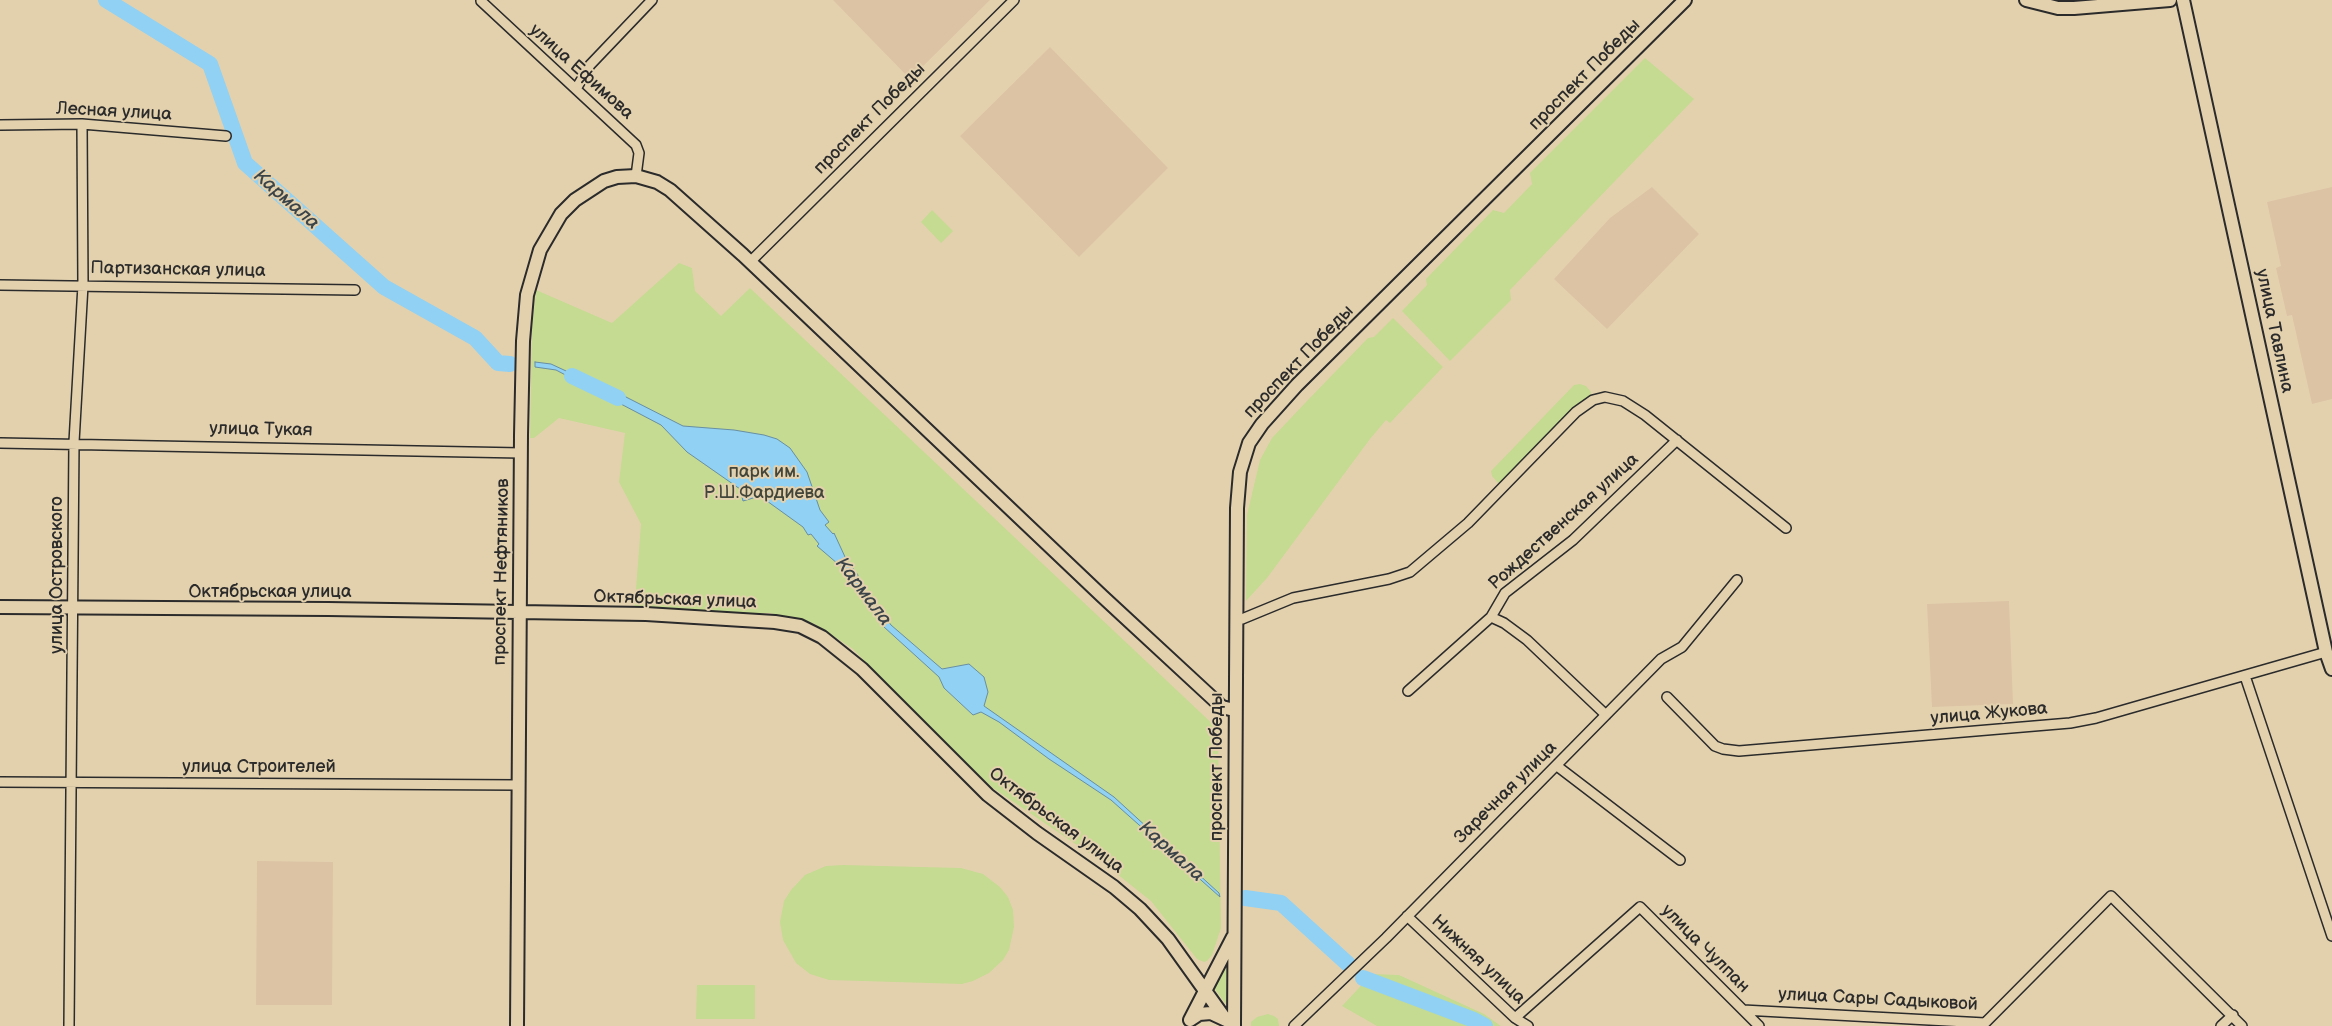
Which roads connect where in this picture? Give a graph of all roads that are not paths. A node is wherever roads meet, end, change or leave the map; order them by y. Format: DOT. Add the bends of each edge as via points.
graph roads {
  1 [pos="652,0"];
  2 [pos="1014,0"];
  3 [pos="1685,0"];
  4 [pos="2026,0"];
  5 [pos="2170,0"];
  6 [pos="2183,0"];
  7 [pos="480,1"];
  8 [pos="576,89"];
  9 [pos="82,124"];
  10 [pos="0,125"];
  11 [pos="226,136"];
  12 [pos="636,176"];
  13 [pos="750,262"];
  14 [pos="0,285"];
  15 [pos="83,285"];
  16 [pos="355,290"];
  17 [pos="1677,440"];
  18 [pos="74,442"];
  19 [pos="0,443"];
  20 [pos="521,452"];
  21 [pos="1786,528"];
  22 [pos="1737,580"];
  23 [pos="74,606"];
  24 [pos="0,607"];
  25 [pos="520,613"];
  26 [pos="1491,617"];
  27 [pos="1236,619"];
  28 [pos="2326,652"];
  29 [pos="2332,669"];
  30 [pos="2245,676"];
  31 [pos="1408,691"];
  32 [pos="1667,697"];
  33 [pos="1234,710"];
  34 [pos="1606,715"];
  35 [pos="1557,766"];
  36 [pos="0,782"];
  37 [pos="73,782"];
  38 [pos="518,785"];
  39 [pos="1680,860"];
  40 [pos="1407,916"];
  41 [pos="1234,934"];
  42 [pos="2332,936"];
  43 [pos="1206,990"];
  44 [pos="1742,1010"];
  45 [pos="2232,1015"];
  46 [pos="1514,1018"];
  47 [pos="1185,1024"];
  48 [pos="1230,1024"];
  49 [pos="1986,1024"];
  50 [pos="70,1026"];
  51 [pos="516,1026"];
  52 [pos="1294,1026"];
  53 [pos="1528,1026"];
  54 [pos="1759,1026"];
  55 [pos="2221,1026"];
  56 [pos="2242,1026"];
  1 -- 8 [label="street" via="590,66"];
  2 -- 13 [label="street, проспект Победы"];
  3 -- 27 [label="main road, проспект Победы" via="1298,385 1255,432 1244,457 1238,483"];
  4 -- 5 [label="main road" via="2058,8"];
  6 -- 28 [label="main road, улица Тавлина"];
  7 -- 8 [label="street, улица Ефимова"];
  8 -- 12 [label="street, улица Ефимова" via="636,144 639,153"];
  9 -- 10 [label="street, Лесная улица"];
  9 -- 11 [label="street, Лесная улица"];
  9 -- 15 [label="street, улица Островского"];
  12 -- 13 [label="main road" via="670,190"];
  12 -- 20 [label="main road, проспект Нефтяников" via="604,181 575,200 561,214 540,250 527,294"];
  13 -- 33 [label="main road" via="1102,596 1222,706"];
  14 -- 15 [label="street, Партизанская улица"];
  15 -- 16 [label="street, Партизанская улица"];
  15 -- 18 [label="street, улица Островского"];
  17 -- 21 [label="street"];
  17 -- 26 [label="street, Рождественская улица" via="1572,540 1505,593"];
  17 -- 27 [label="street" via="1646,415 1616,398 1593,400 1576,412 1468,523 1410,572 1293,598"];
  18 -- 19 [label="street, улица Тукая"];
  18 -- 20 [label="street, улица Тукая"];
  18 -- 23 [label="street, улица Островского"];
  20 -- 25 [label="main road, проспект Нефтяников"];
  22 -- 34 [label="street, Заречная улица" via="1682,646 1660,659"];
  23 -- 24 [label="main road, Октябрьская улица"];
  23 -- 25 [label="main road, Октябрьская улица"];
  23 -- 37 [label="street, улица Островского"];
  25 -- 38 [label="main road, проспект Нефтяников"];
  25 -- 43 [label="main road, Октябрьская улица" via="646,614 775,622 800,626 822,637 862,669 988,795 1140,909 1168,939"];
  26 -- 31 [label="street, Рождественская улица"];
  26 -- 34 [label="street" via="1528,640"];
  27 -- 33 [label="main road, проспект Победы"];
  28 -- 29 [label="main road, улица Тавлина"];
  28 -- 30 [label="street, улица Жукова"];
  30 -- 32 [label="street, улица Жукова" via="2070,723 1739,751 1723,749 1708,741"];
  30 -- 42 [label="street"];
  33 -- 41 [label="main road, проспект Победы"];
  34 -- 35 [label="street, Заречная улица"];
  35 -- 39 [label="street"];
  35 -- 40 [label="street, Заречная улица"];
  36 -- 37 [label="street, улица Строителей"];
  37 -- 38 [label="street, улица Строителей"];
  37 -- 50 [label="street, улица Островского"];
  38 -- 51 [label="main road, проспект Нефтяников"];
  40 -- 46 [label="street, Нижняя улица"];
  40 -- 52 [label="street, Заречная улица"];
  41 -- 43 [label="main road"];
  41 -- 48 [label="main road, проспект Победы"];
  43 -- 47 [label="main road"];
  43 -- 48 [label="main road, Октябрьская улица"];
  44 -- 46 [label="street, улица Чулпан" via="1640,907"];
  44 -- 49 [label="street, улица Сары Садыковой"];
  44 -- 54 [label="street, улица Чулпан"];
  45 -- 49 [label="street, улица Сары Садыковой" via="2111,896"];
  45 -- 55 [label="street"];
  45 -- 56 [label="street"];
  46 -- 53 [label="street, Нижняя улица"];
  47 -- 48 [label="main road" via="1200,1014 1210,1013"];
}
